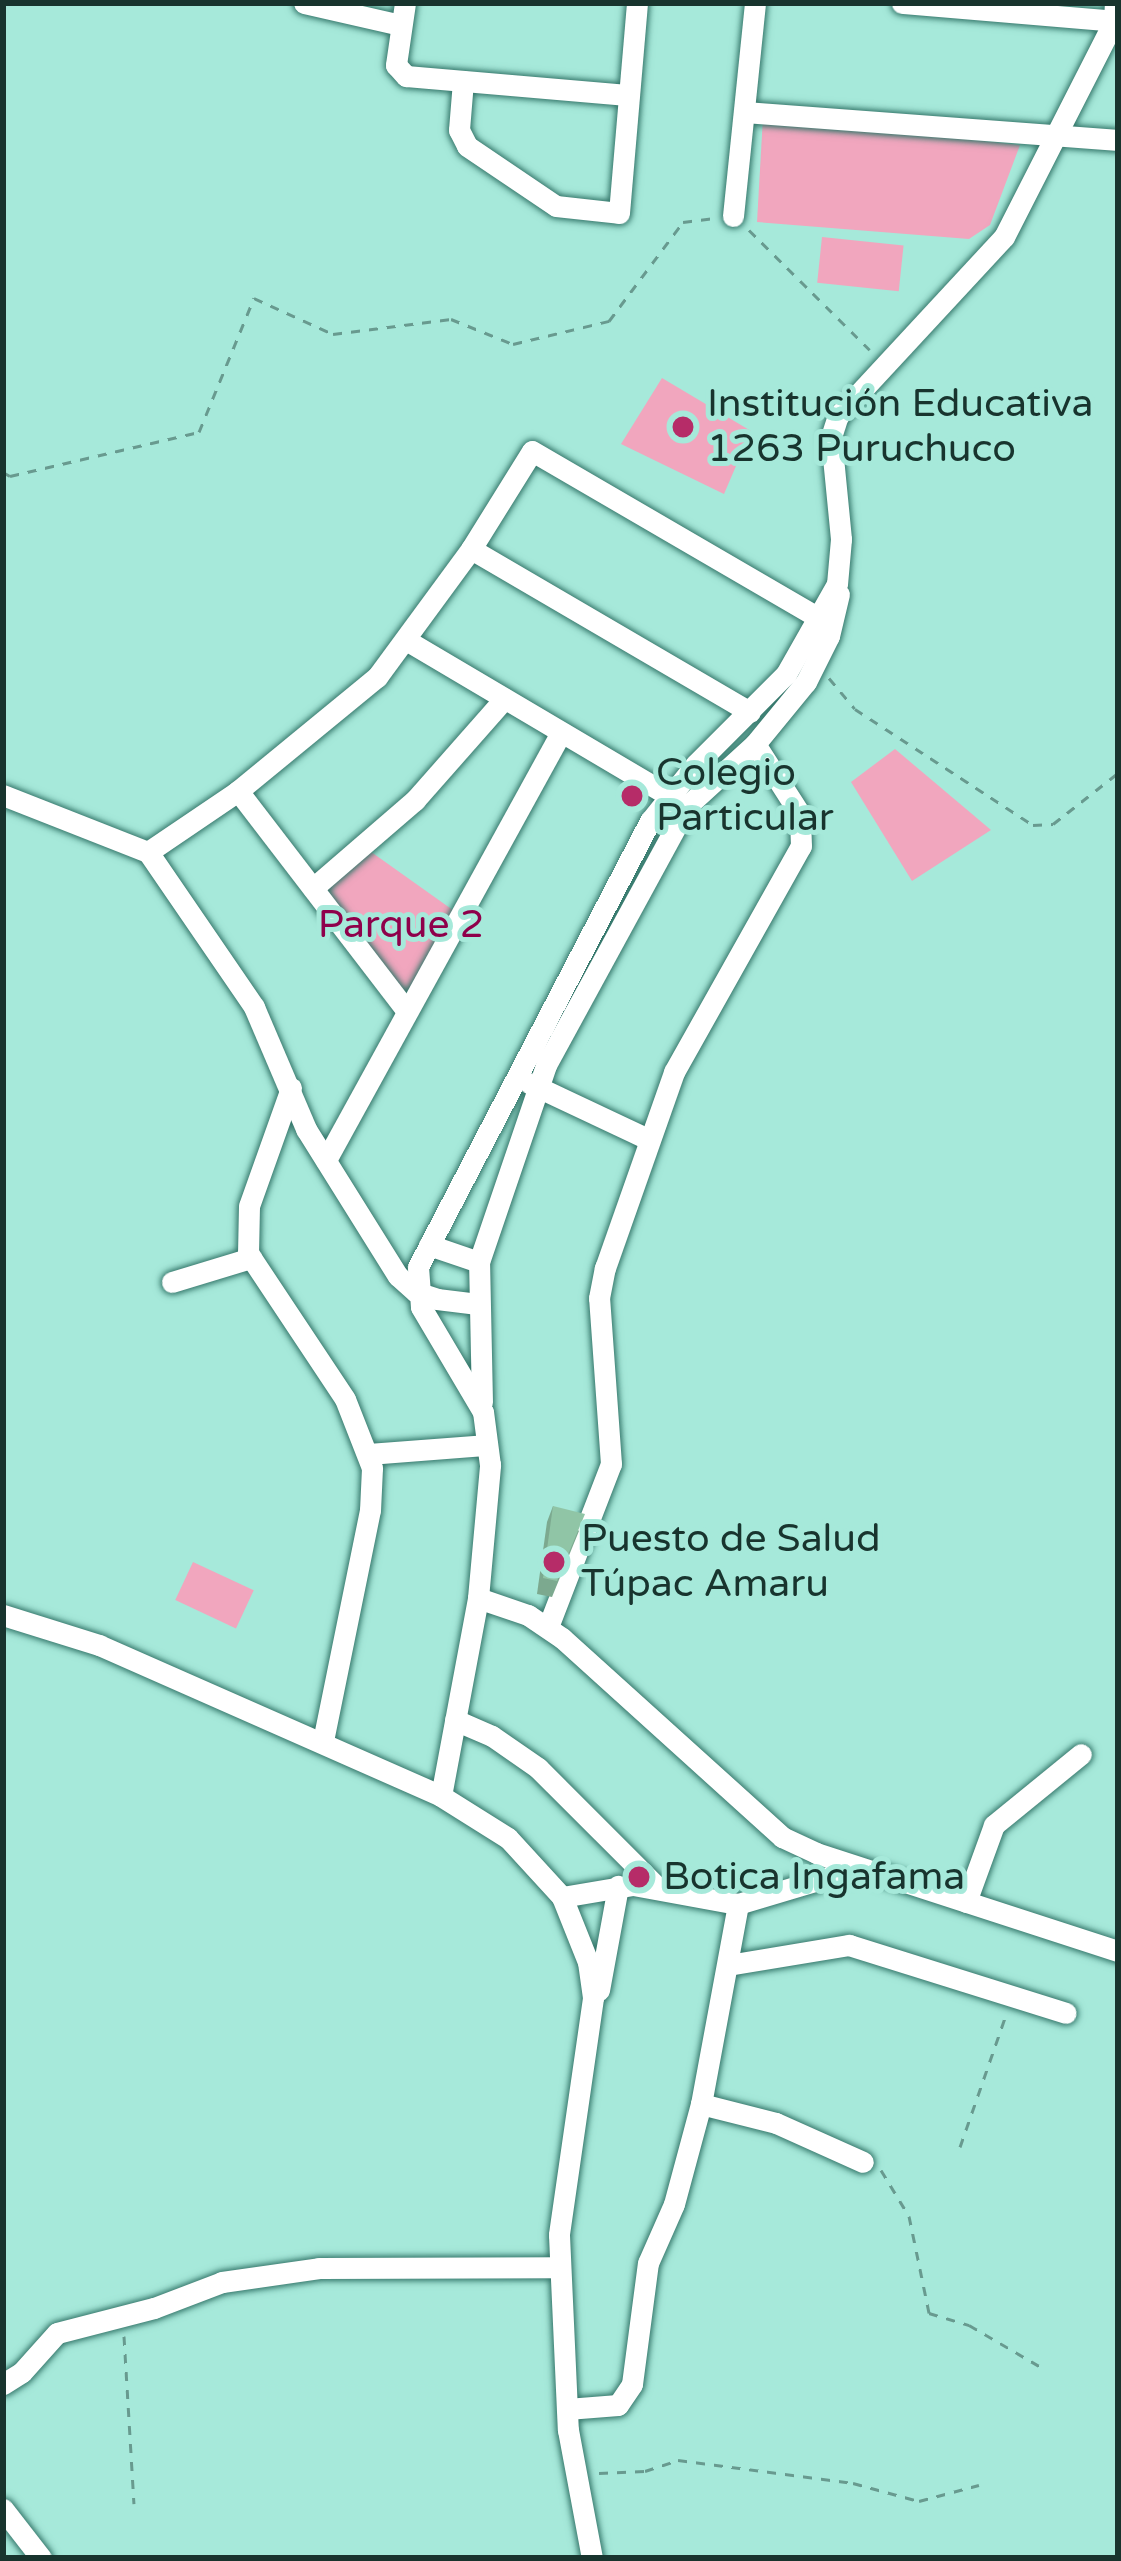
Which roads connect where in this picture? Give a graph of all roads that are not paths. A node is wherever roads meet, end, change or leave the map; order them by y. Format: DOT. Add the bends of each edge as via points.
graph roads {
  1 [pos="304,3"];
  2 [pos="637,3"];
  3 [pos="754,3"];
  4 [pos="902,3"];
  5 [pos="987,7"];
  6 [pos="403,14"];
  7 [pos="1116,15"];
  8 [pos="463,81"];
  9 [pos="626,95"];
  10 [pos="745,112"];
  11 [pos="1051,136"];
  12 [pos="1118,140"];
  13 [pos="734,216"];
  14 [pos="471,549"];
  15 [pos="840,576"];
  16 [pos="819,618"];
  17 [pos="406,640"];
  18 [pos="504,699"];
  19 [pos="750,712"];
  20 [pos="561,732"];
  21 [pos="755,744"];
  22 [pos="238,791"];
  23 [pos="3,794"];
  24 [pos="678,801"];
  25 [pos="148,852"];
  26 [pos="313,888"];
  27 [pos="407,1011"];
  28 [pos="514,1075"];
  29 [pos="537,1087"];
  30 [pos="291,1088"];
  31 [pos="648,1139"];
  32 [pos="326,1160"];
  33 [pos="429,1246"];
  34 [pos="251,1258"];
  35 [pos="479,1262"];
  36 [pos="172,1282"];
  37 [pos="416,1292"];
  38 [pos="478,1304"];
  39 [pos="483,1412"];
  40 [pos="487,1445"];
  41 [pos="370,1454"];
  42 [pos="478,1598"];
  43 [pos="3,1615"];
  44 [pos="548,1627"];
  45 [pos="455,1720"];
  46 [pos="323,1741"];
  47 [pos="1081,1754"];
  48 [pos="441,1796"];
  49 [pos="858,1868"];
  50 [pos="618,1886"];
  51 [pos="659,1888"];
  52 [pos="562,1897"];
  53 [pos="966,1902"];
  54 [pos="738,1904"];
  55 [pos="1118,1951"];
  56 [pos="728,1965"];
  57 [pos="1066,2013"];
  58 [pos="594,2020"];
  59 [pos="701,2104"];
  60 [pos="863,2162"];
  61 [pos="560,2267"];
  62 [pos="3,2384"];
  63 [pos="567,2409"];
  64 [pos="3,2509"];
  65 [pos="40,2558"];
  66 [pos="592,2558"];
  1 -- 6 [label="street"];
  2 -- 9 [label="street"];
  3 -- 10 [label="street"];
  4 -- 5 [label="street"];
  5 -- 7 [label="street"];
  6 -- 8 [label="street" via="401,74"];
  7 -- 11 [label="street"];
  8 -- 9 [label="street"];
  8 -- 9 [label="street" via="459,130 466,146 556,206 616,214"];
  10 -- 11 [label="street"];
  10 -- 13 [label="street"];
  11 -- 12 [label="street"];
  11 -- 15 [label="street" via="1004,237 849,399 830,437"];
  14 -- 16 [label="street" via="532,451"];
  14 -- 17 [label="street"];
  14 -- 19 [label="street"];
  15 -- 16 [label="street"];
  15 -- 21 [label="street" via="838,608 817,663"];
  16 -- 19 [label="street" via="786,674"];
  17 -- 18 [label="street"];
  17 -- 22 [label="street" via="350,704"];
  18 -- 20 [label="street"];
  18 -- 26 [label="street" via="428,787"];
  19 -- 24 [label="street"];
  20 -- 24 [label="street"];
  20 -- 27 [label="street"];
  21 -- 24 [label="street"];
  21 -- 31 [label="street" via="800,814 801,845 692,1036"];
  22 -- 25 [label="street"];
  22 -- 26 [label="street"];
  23 -- 25 [label="street"];
  24 -- 28 [label="street"];
  24 -- 29 [label="street"];
  25 -- 30 [label="street" via="254,1007"];
  26 -- 27 [label="street"];
  27 -- 32 [label="street"];
  28 -- 29 [label="street"];
  28 -- 33 [label="street"];
  29 -- 31 [label="street"];
  29 -- 35 [label="street"];
  30 -- 32 [label="street"];
  30 -- 34 [label="street" via="249,1206"];
  31 -- 44 [label="street" via="599,1298 609,1478"];
  32 -- 37 [label="street"];
  33 -- 35 [label="street"];
  33 -- 37 [label="street"];
  34 -- 36 [label="street"];
  34 -- 41 [label="street"];
  35 -- 38 [label="street"];
  37 -- 38 [label="street"];
  37 -- 39 [label="street"];
  38 -- 39 [label="street"];
  39 -- 40 [label="street"];
  40 -- 41 [label="street"];
  40 -- 42 [label="street"];
  41 -- 46 [label="street" via="370,1510"];
  42 -- 44 [label="street"];
  42 -- 45 [label="street"];
  43 -- 46 [label="street" via="99,1645"];
  44 -- 49 [label="street" via="769,1827"];
  45 -- 48 [label="street"];
  45 -- 51 [label="street" via="538,1768"];
  46 -- 48 [label="street"];
  47 -- 53 [label="street" via="994,1826"];
  48 -- 52 [label="street" via="508,1838"];
  49 -- 53 [label="street"];
  49 -- 54 [label="street"];
  50 -- 51 [label="street"];
  50 -- 52 [label="street"];
  50 -- 58 [label="street"];
  51 -- 54 [label="street"];
  52 -- 58 [label="street" via="587,1962"];
  53 -- 55 [label="street"];
  54 -- 56 [label="street"];
  56 -- 57 [label="street" via="849,1945"];
  56 -- 59 [label="street"];
  58 -- 61 [label="street" via="566,2172"];
  59 -- 60 [label="street" via="776,2123"];
  59 -- 63 [label="street" via="674,2204 648,2263 627,2396 618,2405"];
  61 -- 62 [label="street" via="269,2273 222,2282 57,2333"];
  61 -- 63 [label="street"];
  63 -- 66 [label="street"];
  64 -- 65 [label="street"];
}
